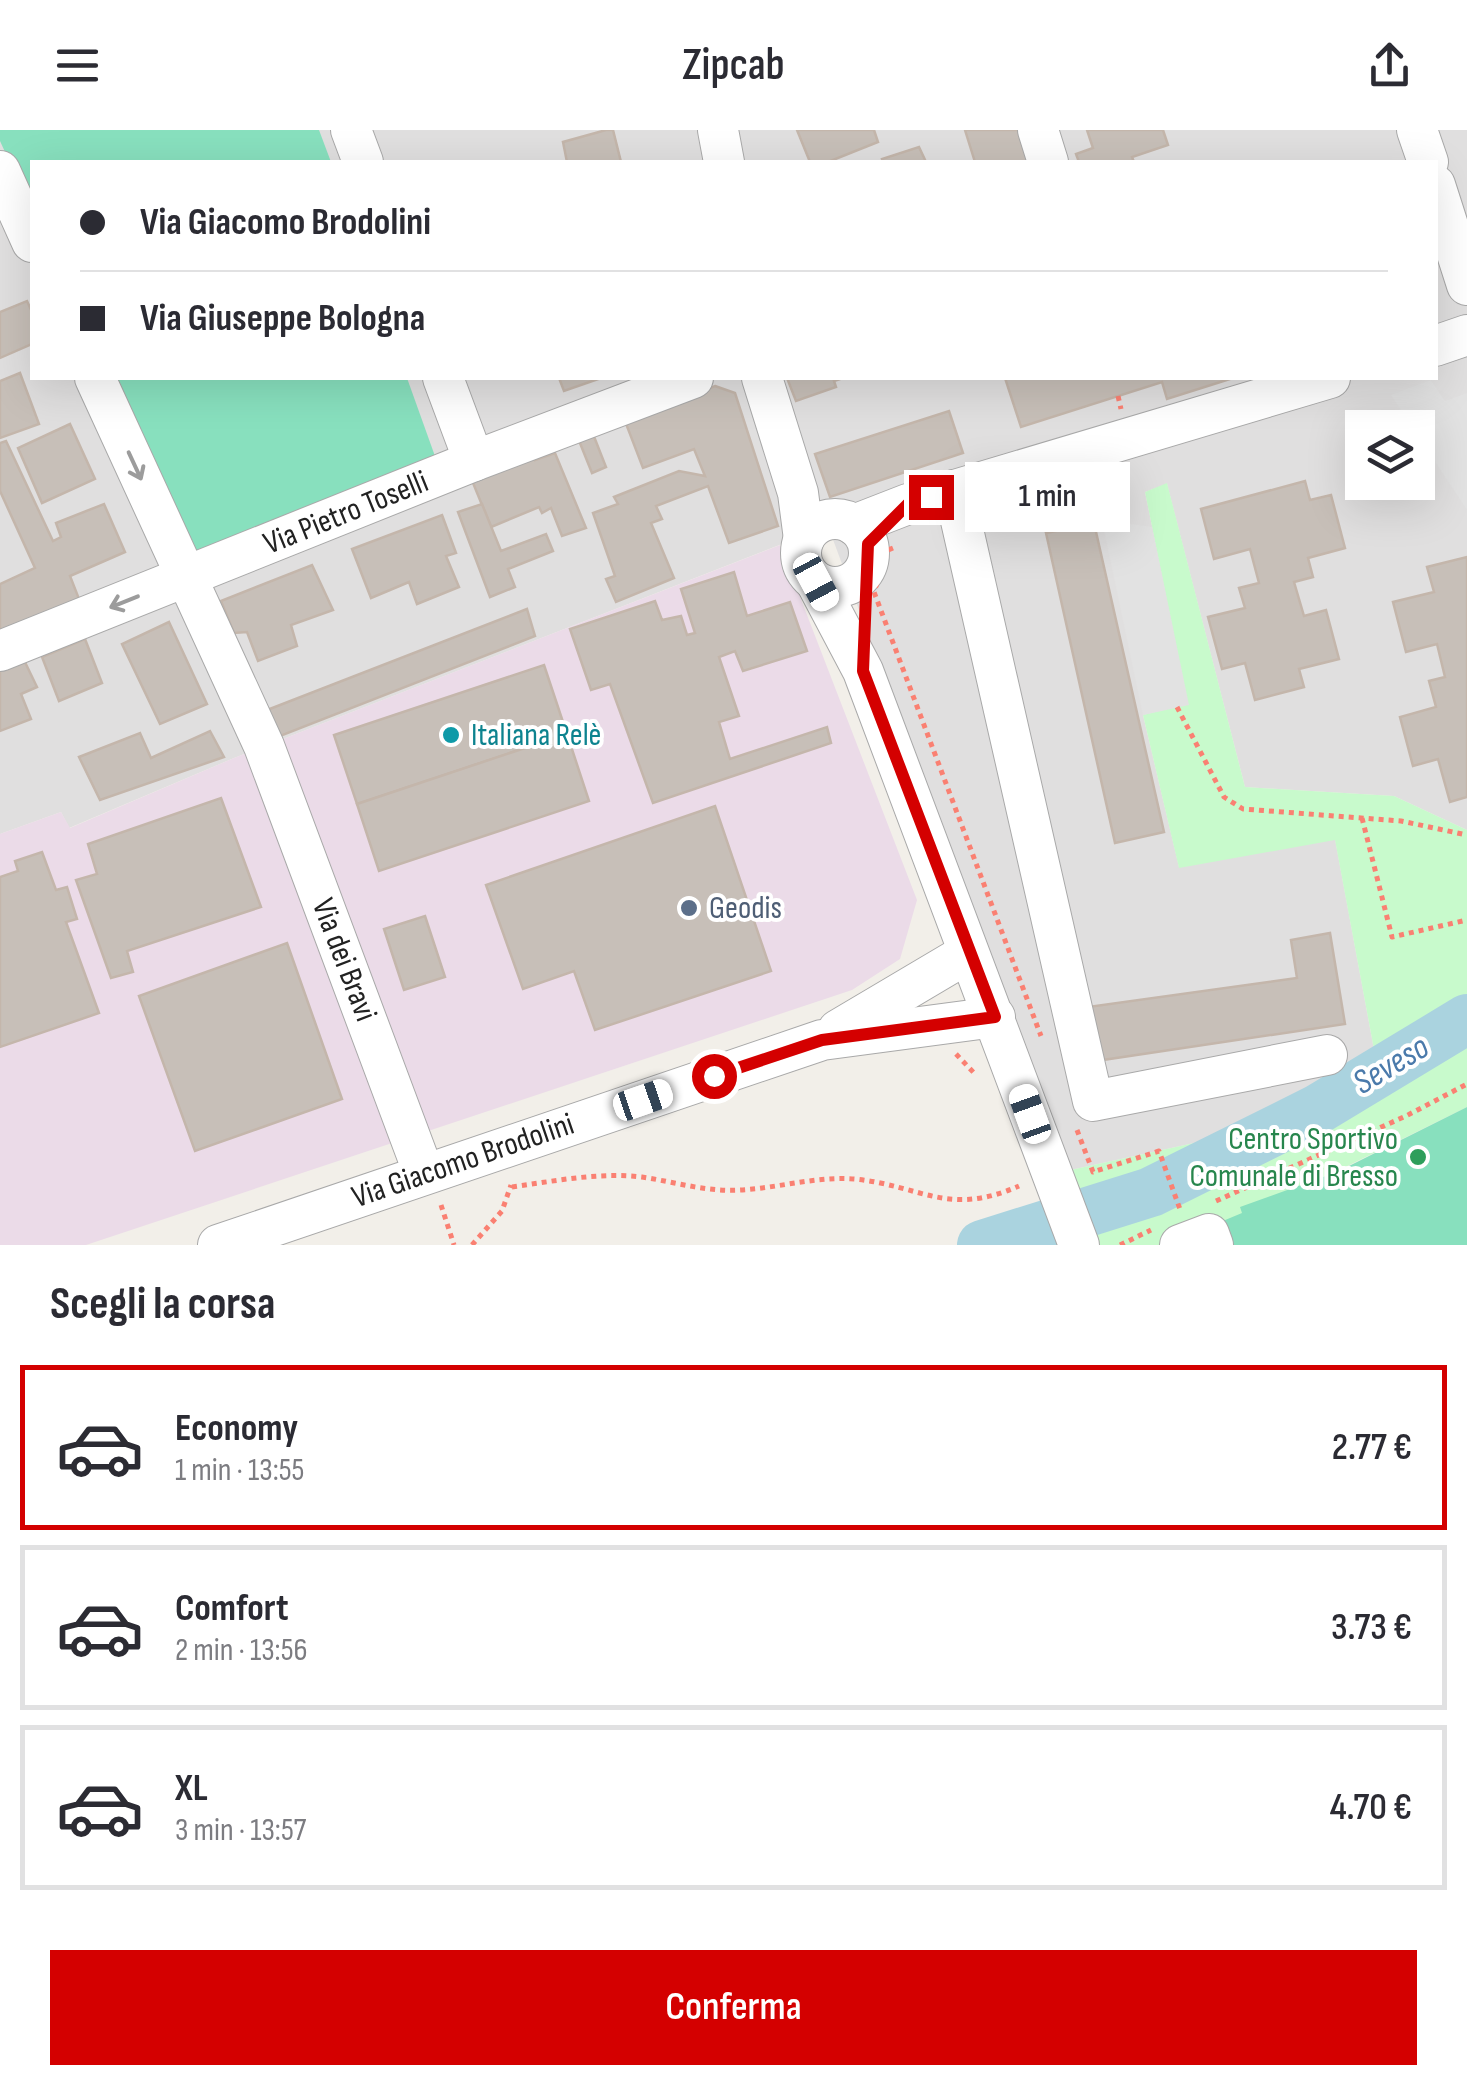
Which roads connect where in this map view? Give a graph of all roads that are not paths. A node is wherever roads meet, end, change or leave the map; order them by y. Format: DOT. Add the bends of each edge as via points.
graph roads {
  1 [pos="351,130"];
  2 [pos="718,130"];
  3 [pos="1038,130"];
  4 [pos="1417,130"];
  5 [pos="362,160"];
  6 [pos="724,160"];
  7 [pos="1047,160"];
  8 [pos="1427,160"];
  9 [pos="0,171"];
  10 [pos="1438,195"];
  11 [pos="30,238"];
  12 [pos="1467,285"];
  13 [pos="1467,336"];
  14 [pos="1438,345"];
  15 [pos="96,380"];
  16 [pos="444,380"];
  17 [pos="688,380"];
  18 [pos="763,380"];
  19 [pos="1323,380"];
  20 [pos="474,461"];
  21 [pos="954,490"];
  22 [pos="845,534"];
  23 [pos="186,577"];
  24 [pos="0,651"];
  25 [pos="863,671"];
  26 [pos="968,953"];
  27 [pos="995,1017"];
  28 [pos="822,1040"];
  29 [pos="1327,1056"];
  30 [pos="430,1183"];
  31 [pos="1180,1224"];
  32 [pos="218,1245"];
  33 [pos="1078,1245"];
  34 [pos="1213,1245"];
  1 -- 5 [label="street"];
  2 -- 6 [label="street"];
  3 -- 7 [label="street"];
  4 -- 8 [label="street"];
  9 -- 11 [label="street"];
  10 -- 12 [label="street"];
  13 -- 14 [label="street"];
  15 -- 23 [label="street, Via dei Bravi, one-way"];
  16 -- 20 [label="street"];
  17 -- 20 [label="street, Via Pietro Toselli"];
  18 -- 22 [label="street"];
  19 -- 21 [label="street"];
  20 -- 23 [label="street, Via Pietro Toselli"];
  21 -- 22 [label="street"];
  21 -- 29 [label="street" via="1093,1101"];
  22 -- 25 [label="street"];
  22 -- 25 [label="street" via="802,562"];
  23 -- 24 [label="street, Via Pietro Toselli, one-way"];
  23 -- 30 [label="street, Via dei Bravi" via="264,746"];
  25 -- 26 [label="street"];
  26 -- 27 [label="street"];
  26 -- 28 [label="street, Via Giacomo Brodolini"];
  27 -- 28 [label="street, Via Giacomo Brodolini"];
  27 -- 33 [label="street" via="1032,1186"];
  28 -- 30 [label="street, Via Giacomo Brodolini"];
  30 -- 32 [label="street, Via Giacomo Brodolini"];
  31 -- 34 [label="street" via="1209,1234"];
}
